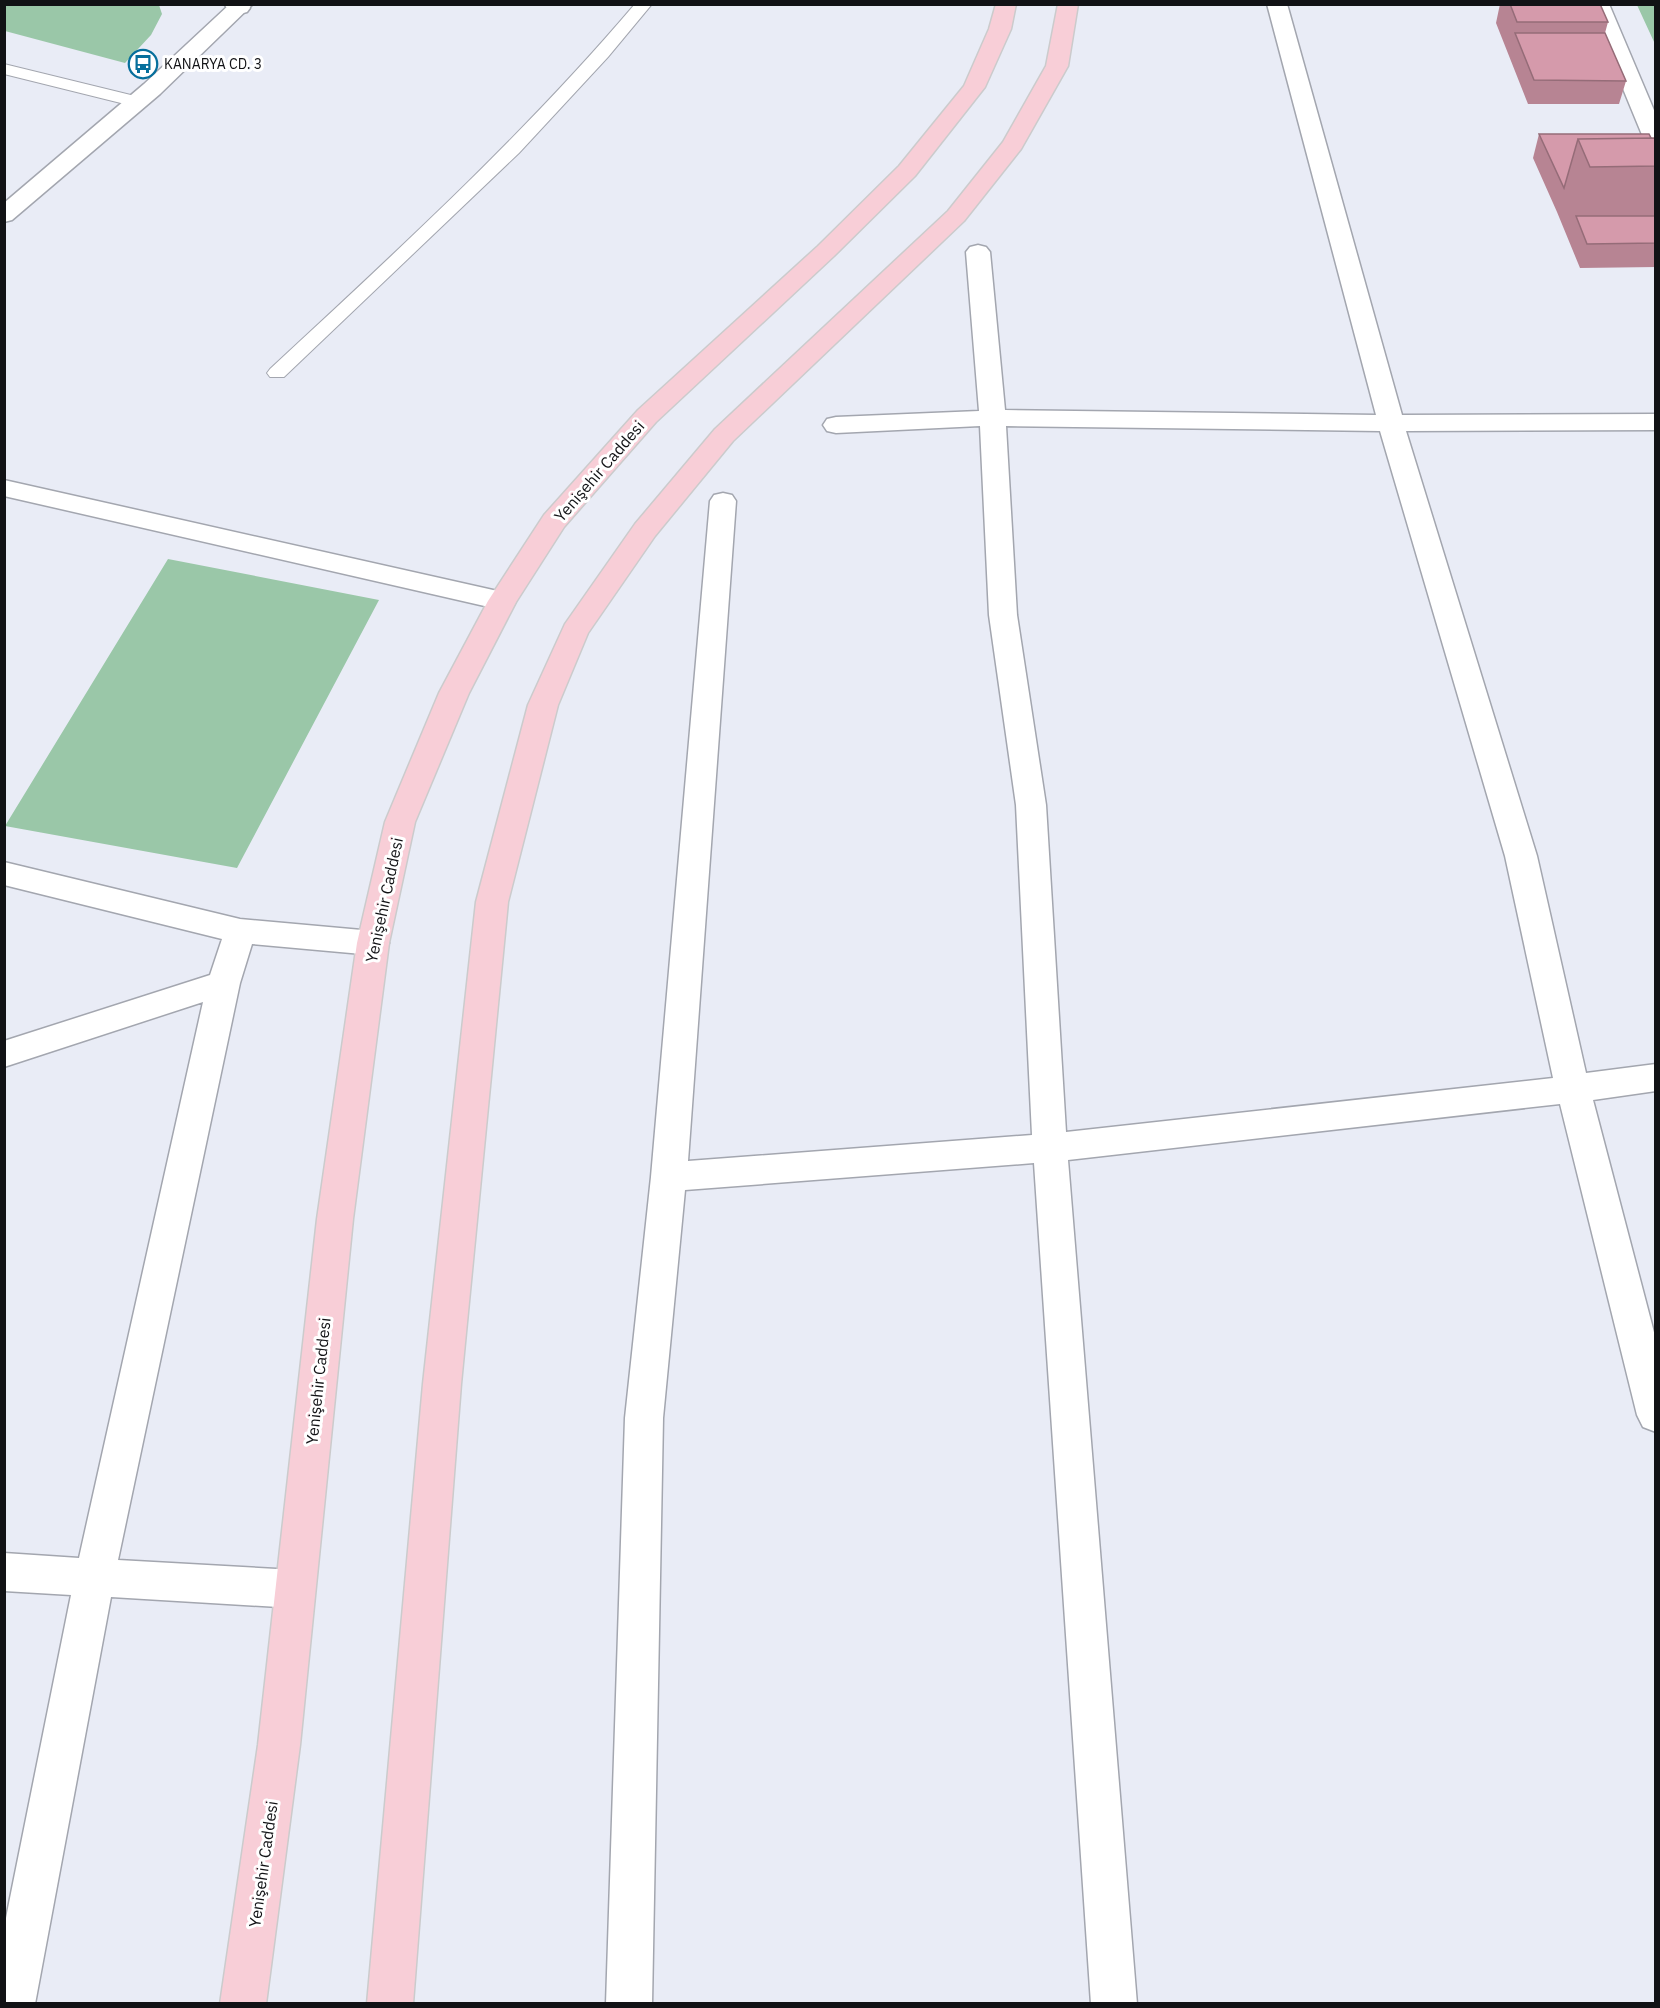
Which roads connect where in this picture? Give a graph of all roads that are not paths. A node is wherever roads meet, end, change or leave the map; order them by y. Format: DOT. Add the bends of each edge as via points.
graph roads {
  1 [pos="644,4"];
  2 [pos="1006,4"];
  3 [pos="1068,4"];
  4 [pos="1277,4"];
  5 [pos="1598,4"];
  6 [pos="239,6"];
  7 [pos="4,69"];
  8 [pos="137,102"];
  9 [pos="1656,142"];
  10 [pos="4,215"];
  11 [pos="978,252"];
  12 [pos="277,373"];
  13 [pos="993,418"];
  14 [pos="1656,422"];
  15 [pos="1391,423"];
  16 [pos="836,424"];
  17 [pos="4,488"];
  18 [pos="723,501"];
  19 [pos="502,601"];
  20 [pos="4,873"];
  21 [pos="240,931"];
  22 [pos="373,943"];
  23 [pos="224,983"];
  24 [pos="4,1054"];
  25 [pos="1656,1077"];
  26 [pos="1573,1089"];
  27 [pos="1050,1148"];
  28 [pos="669,1177"];
  29 [pos="1656,1415"];
  30 [pos="4,1572"];
  31 [pos="94,1579"];
  32 [pos="295,1589"];
  33 [pos="12,2004"];
  34 [pos="243,2004"];
  35 [pos="390,2004"];
  36 [pos="629,2004"];
  37 [pos="1114,2004"];
  1 -- 12 [label="lane" via="615,40 464,199"];
  2 -- 19 [label="highway, Yenişehir Caddesi" via="1000,29 974,87 907,171 647,416 554,521"];
  3 -- 35 [label="highway" via="1057,66 1013,144 956,216 724,435 645,530 575,631 543,705 492,902 442,1384"];
  4 -- 15 [label="street"];
  5 -- 9 [label="street"];
  6 -- 8 [label="street"];
  7 -- 8 [label="lane"];
  8 -- 10 [label="street"];
  11 -- 13 [label="street"];
  13 -- 15 [label="street"];
  13 -- 16 [label="street"];
  13 -- 27 [label="street" via="1003,615 1031,805"];
  14 -- 15 [label="street"];
  15 -- 26 [label="street" via="1521,856"];
  17 -- 19 [label="street"];
  18 -- 28 [label="street"];
  19 -- 22 [label="highway, Yenişehir Caddesi" via="453,693 400,822"];
  20 -- 21 [label="street"];
  21 -- 22 [label="street"];
  21 -- 23 [label="street"];
  22 -- 32 [label="highway, Yenişehir Caddesi" via="335,1219"];
  23 -- 24 [label="street"];
  23 -- 31 [label="street"];
  25 -- 26 [label="street"];
  26 -- 27 [label="street"];
  26 -- 29 [label="street"];
  27 -- 28 [label="street"];
  27 -- 37 [label="street"];
  28 -- 36 [label="street" via="644,1418"];
  30 -- 31 [label="street"];
  31 -- 32 [label="street"];
  31 -- 33 [label="street"];
  32 -- 34 [label="highway, Yenişehir Caddesi" via="279,1745"];
}
